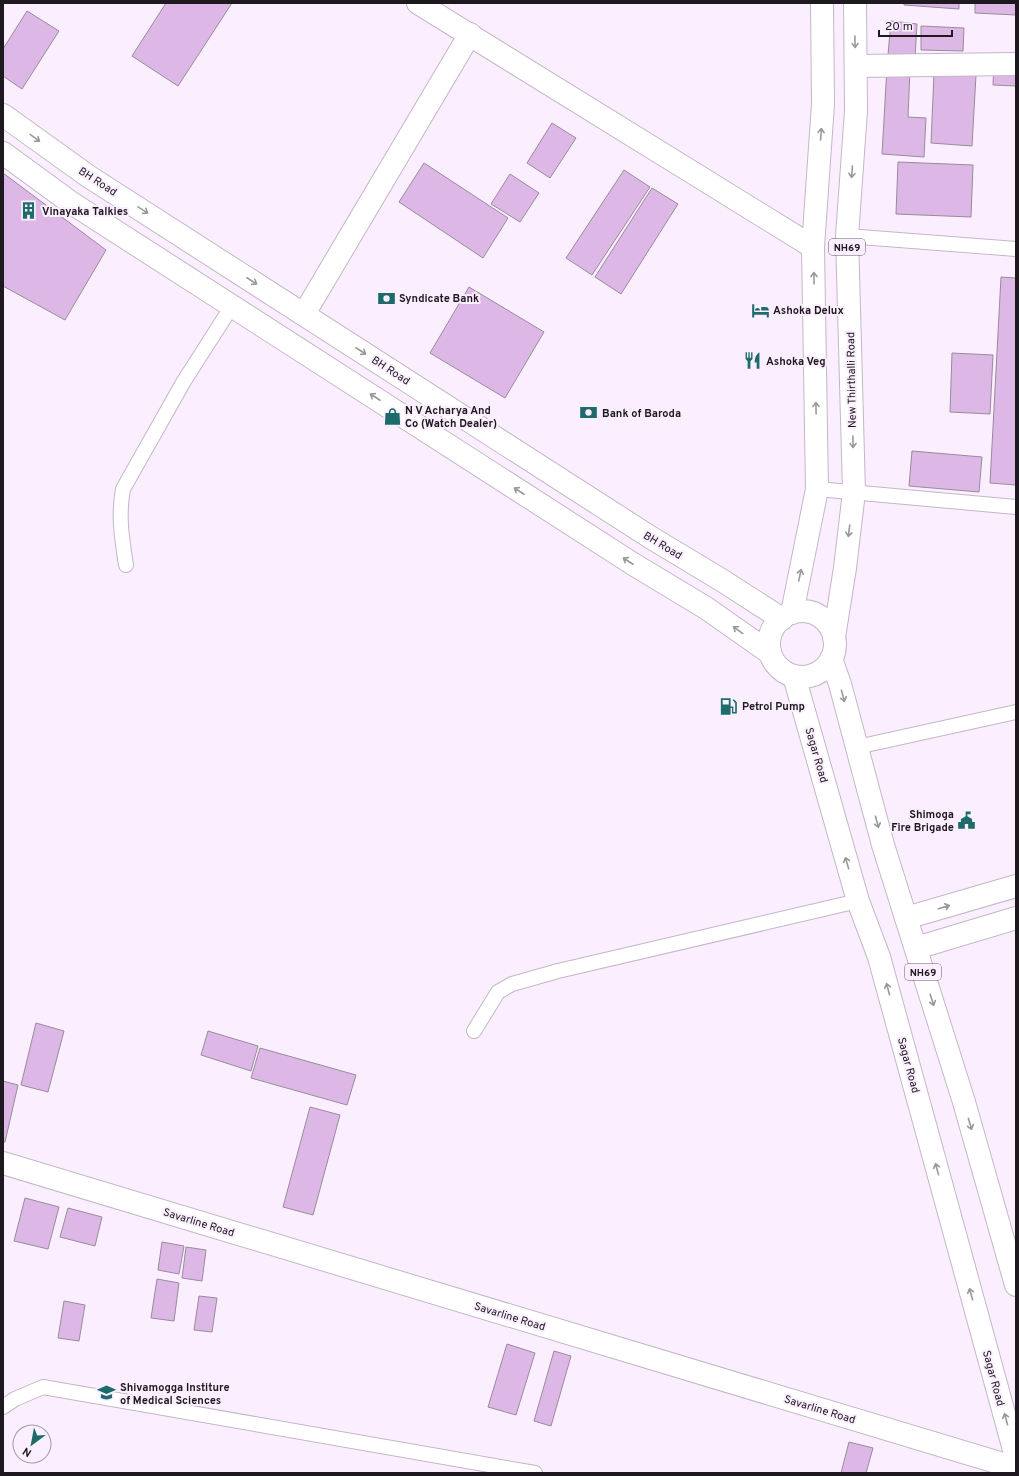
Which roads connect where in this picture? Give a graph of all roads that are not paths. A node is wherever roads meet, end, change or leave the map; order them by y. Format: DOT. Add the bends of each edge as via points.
graph roads {
  1 [pos="418,3"];
  2 [pos="822,3"];
  3 [pos="855,3"];
  4 [pos="470,34"];
  5 [pos="1016,64"];
  6 [pos="856,66"];
  7 [pos="3,115"];
  8 [pos="3,153"];
  9 [pos="847,236"];
  10 [pos="813,247"];
  11 [pos="1016,249"];
  12 [pos="232,306"];
  13 [pos="304,314"];
  14 [pos="817,489"];
  15 [pos="854,492"];
  16 [pos="1016,507"];
  17 [pos="126,565"];
  18 [pos="787,616"];
  19 [pos="834,637"];
  20 [pos="770,653"];
  21 [pos="831,659"];
  22 [pos="794,676"];
  23 [pos="1016,712"];
  24 [pos="856,747"];
  25 [pos="1016,886"];
  26 [pos="858,901"];
  27 [pos="906,918"];
  28 [pos="1016,918"];
  29 [pos="916,948"];
  30 [pos="474,1031"];
  31 [pos="3,1163"];
  32 [pos="1016,1285"];
  33 [pos="3,1407"];
  34 [pos="1016,1457"];
  35 [pos="1016,1468"];
  36 [pos="535,1473"];
  1 -- 4 [label="main road"];
  10 -- 2 [label="main road, NH69, one-way" via="823,104"];
  3 -- 6 [label="main road, New Thirthalli Road / NH69, one-way"];
  4 -- 10 [label="main road"];
  4 -- 13 [label="main road"];
  5 -- 6 [label="main road"];
  6 -- 9 [label="main road, New Thirthalli Road / NH69, one-way" via="856,111"];
  7 -- 13 [label="main road, BH Road, one-way" via="88,176"];
  8 -- 12 [label="main road" via="70,202"];
  9 -- 11 [label="lane"];
  9 -- 15 [label="main road, New Thirthalli Road / NH69, one-way"];
  14 -- 10 [label="main road, NH69, one-way"];
  12 -- 17 [label="lane" via="184,381 123,489 120,523"];
  20 -- 12 [label="main road, one-way" via="706,608 633,564"];
  13 -- 18 [label="main road, BH Road, one-way" via="650,537"];
  14 -- 15 [label="lane"];
  18 -- 14 [label="main road, NH69, one-way"];
  15 -- 16 [label="lane"];
  15 -- 19 [label="main road, New Thirthalli Road / NH69, one-way"];
  18 -- 19 [label="main road" via="809,612 828,624"];
  18 -- 20 [label="main road, NH69" via="778,621 772,631"];
  19 -- 21 [label="main road, NH69"];
  20 -- 22 [label="main road" via="784,672"];
  21 -- 22 [label="main road" via="816,674 806,677"];
  21 -- 24 [label="main road, NH69, one-way"];
  26 -- 22 [label="main road, Sagar Road, one-way"];
  23 -- 24 [label="lane"];
  24 -- 27 [label="main road, NH69, one-way"];
  27 -- 25 [label="main road, one-way"];
  26 -- 30 [label="lane" via="512,984 498,992"];
  34 -- 26 [label="main road, Sagar Road, one-way" via="879,957"];
  27 -- 29 [label="main road, NH69"];
  28 -- 29 [label="main road"];
  29 -- 32 [label="main road, NH69, one-way" via="964,1102"];
  31 -- 35 [label="main road, Savarline Road"];
  33 -- 36 [label="lane" via="43,1387"];
}
